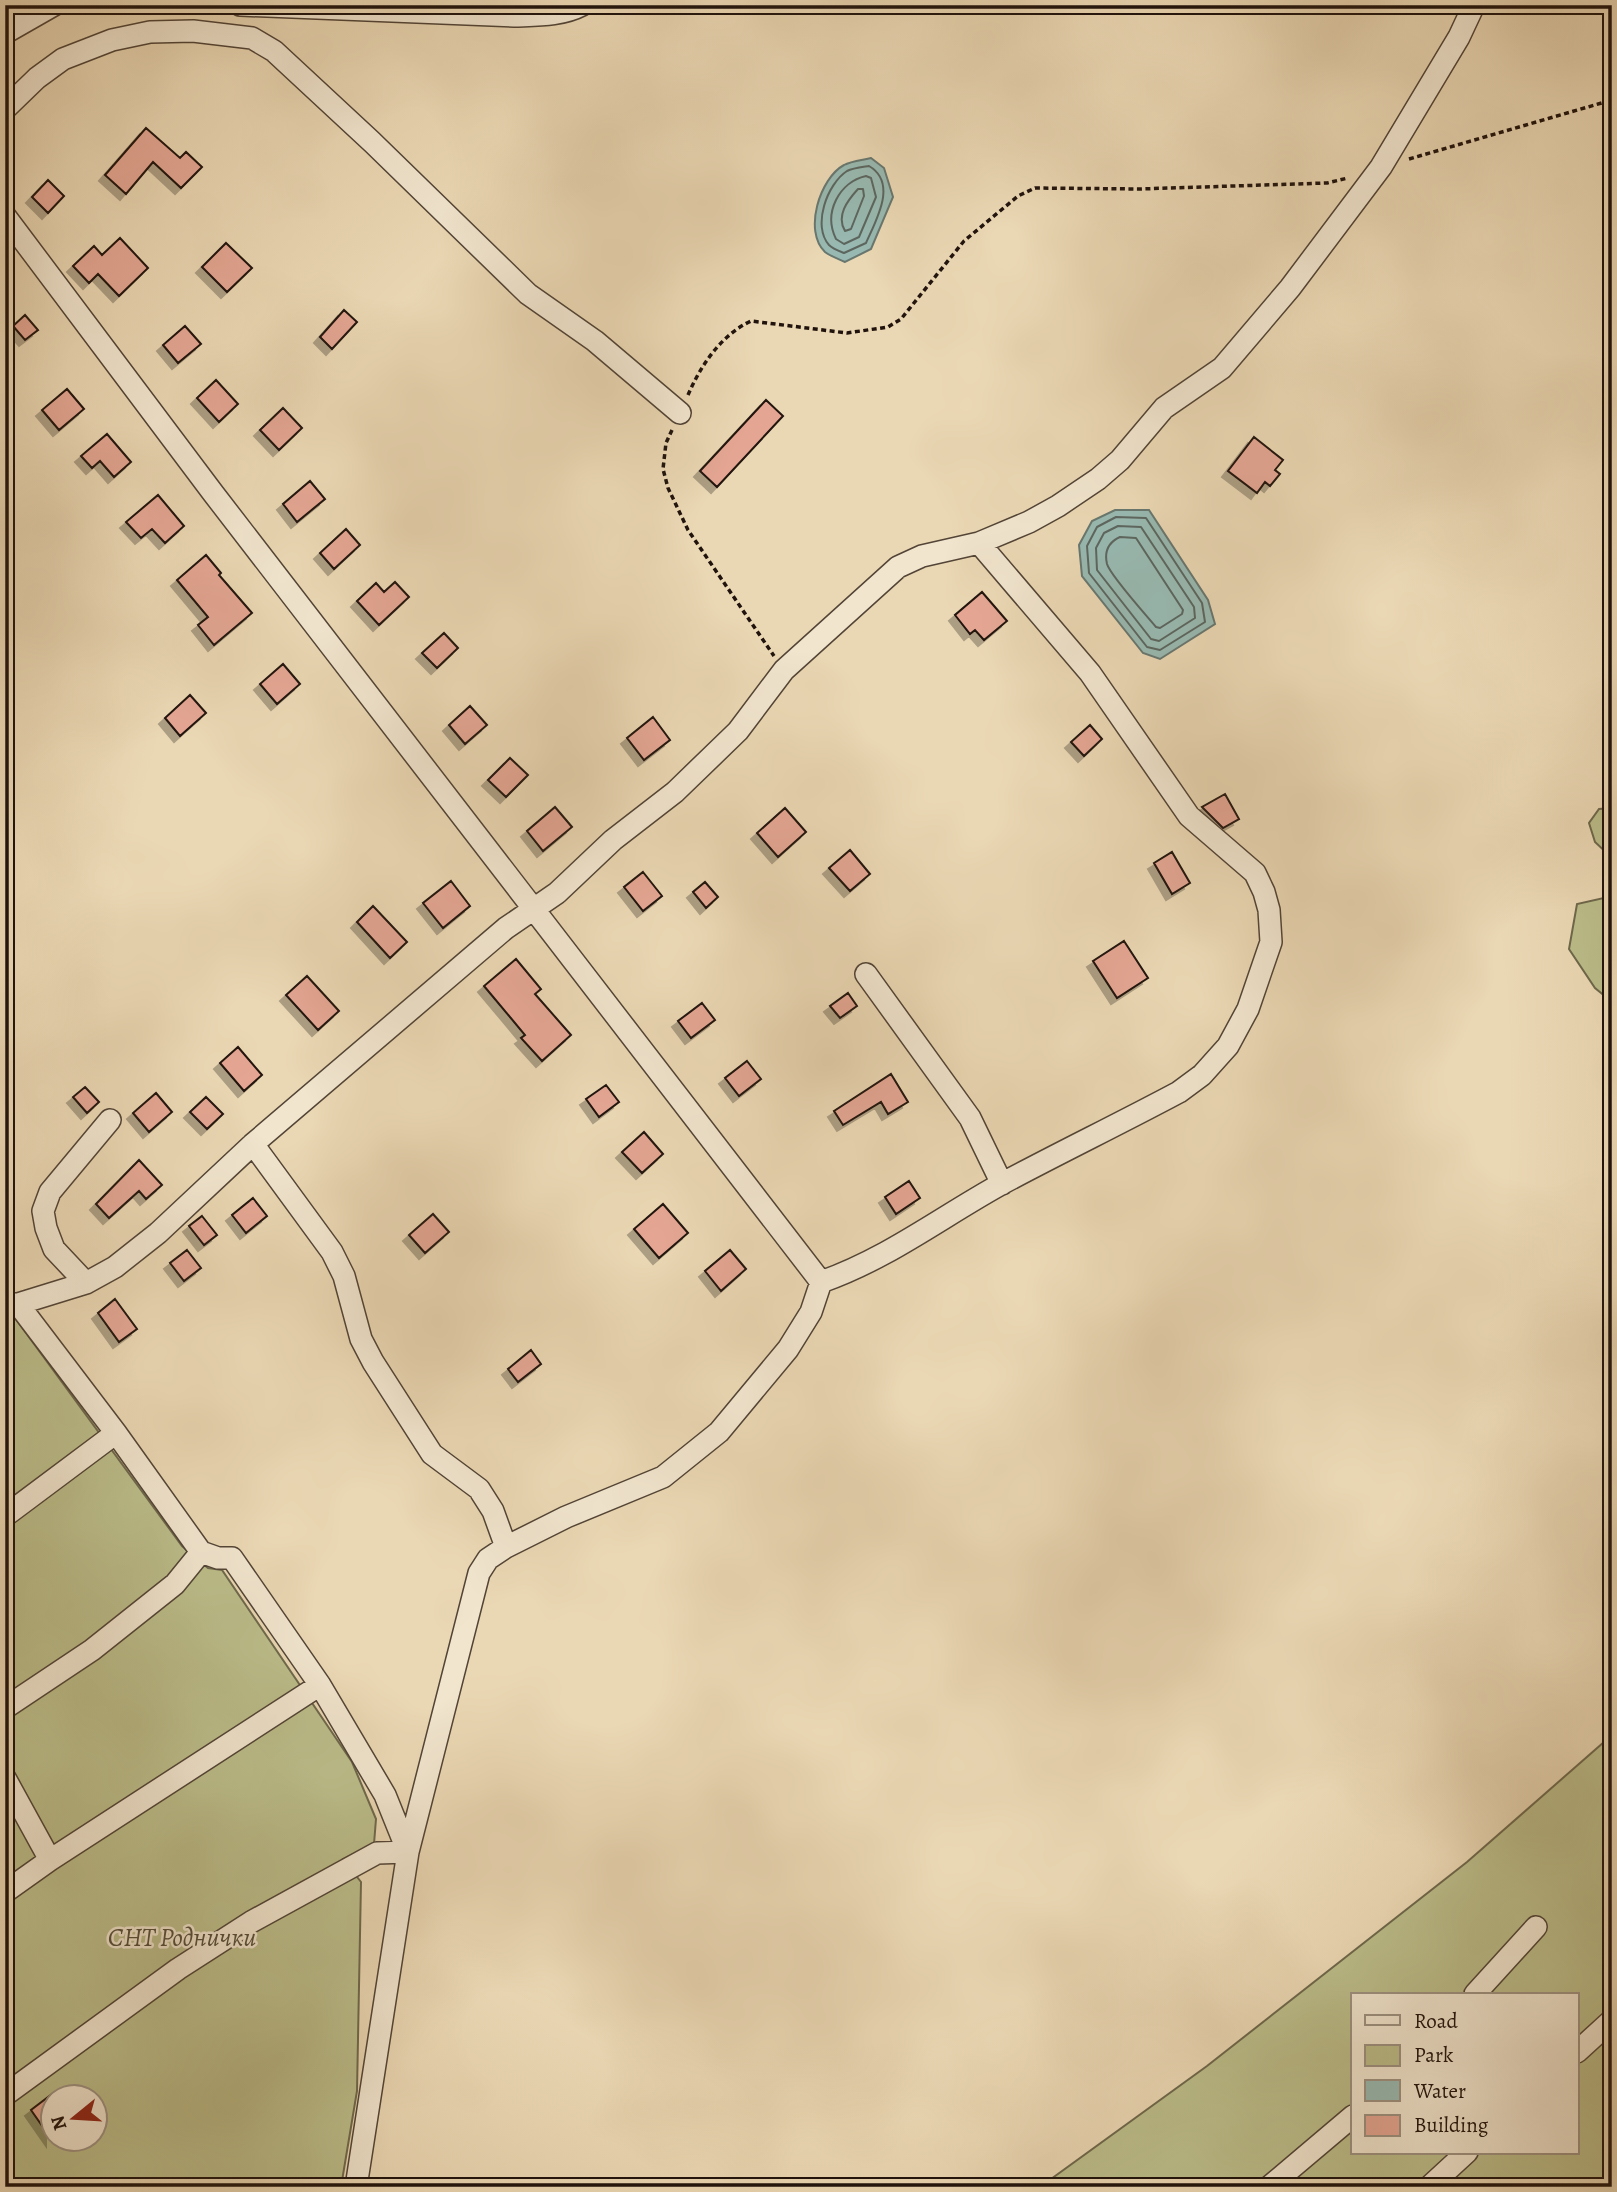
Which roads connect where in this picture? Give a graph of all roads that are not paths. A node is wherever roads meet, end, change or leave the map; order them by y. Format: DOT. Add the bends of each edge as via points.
graph roads {
  1 [pos="54,5"];
  2 [pos="240,5"];
  3 [pos="582,5"];
  4 [pos="1474,5"];
  5 [pos="5,33"];
  6 [pos="5,109"];
  7 [pos="5,216"];
  8 [pos="680,413"];
  9 [pos="979,543"];
  10 [pos="533,908"];
  11 [pos="866,974"];
  12 [pos="110,1120"];
  13 [pos="253,1144"];
  14 [pos="1002,1184"];
  15 [pos="821,1282"];
  16 [pos="86,1283"];
  17 [pos="12,1304"];
  18 [pos="116,1433"];
  19 [pos="5,1516"];
  20 [pos="506,1547"];
  21 [pos="201,1552"];
  22 [pos="320,1685"];
  23 [pos="5,1708"];
  24 [pos="5,1779"];
  25 [pos="408,1852"];
  26 [pos="50,1860"];
  27 [pos="5,1892"];
  28 [pos="1536,1927"];
  29 [pos="1476,1993"];
  30 [pos="1612,2020"];
  31 [pos="1578,2051"];
  32 [pos="5,2095"];
  33 [pos="1351,2118"];
  34 [pos="1466,2154"];
  35 [pos="356,2187"];
  36 [pos="1269,2187"];
  37 [pos="1429,2187"];
  1 -- 5 [label="street"];
  2 -- 3 [label="street" via="514,16 548,15"];
  4 -- 9 [label="street" via="1381,167 1290,288 1222,368 1164,408 1098,479 1048,512"];
  6 -- 8 [label="street" via="63,59 112,40 150,32 193,31 252,38 274,51 372,142 528,295 594,341"];
  7 -- 10 [label="street"];
  9 -- 10 [label="street" via="922,556 898,567 783,670 738,731 676,792"];
  9 -- 14 [label="street" via="1090,673 1189,816 1255,873 1269,910 1271,942 1248,1009 1228,1045 1202,1075 1179,1093"];
  10 -- 13 [label="street"];
  10 -- 15 [label="street"];
  11 -- 14 [label="street" via="970,1118"];
  12 -- 16 [label="street" via="50,1192 43,1211 54,1249"];
  13 -- 16 [label="street" via="158,1233"];
  13 -- 20 [label="street" via="332,1252 344,1276 360,1339 373,1362 432,1454 479,1489 494,1511"];
  14 -- 15 [label="street" via="893,1250"];
  15 -- 20 [label="street" via="811,1312 788,1349 727,1423 699,1448 663,1477"];
  16 -- 17 [label="street"];
  17 -- 18 [label="street"];
  18 -- 19 [label="street"];
  18 -- 21 [label="street"];
  20 -- 25 [label="street" via="488,1559 479,1573"];
  21 -- 22 [label="street" via="232,1558"];
  21 -- 23 [label="street" via="175,1584 92,1650"];
  22 -- 25 [label="street" via="385,1795"];
  22 -- 26 [label="street"];
  24 -- 26 [label="street"];
  25 -- 32 [label="street" via="377,1853 251,1922 178,1969"];
  25 -- 35 [label="street"];
  26 -- 27 [label="street"];
  28 -- 29 [label="street"];
  30 -- 31 [label="street"];
  33 -- 36 [label="street"];
  34 -- 37 [label="street"];
}
